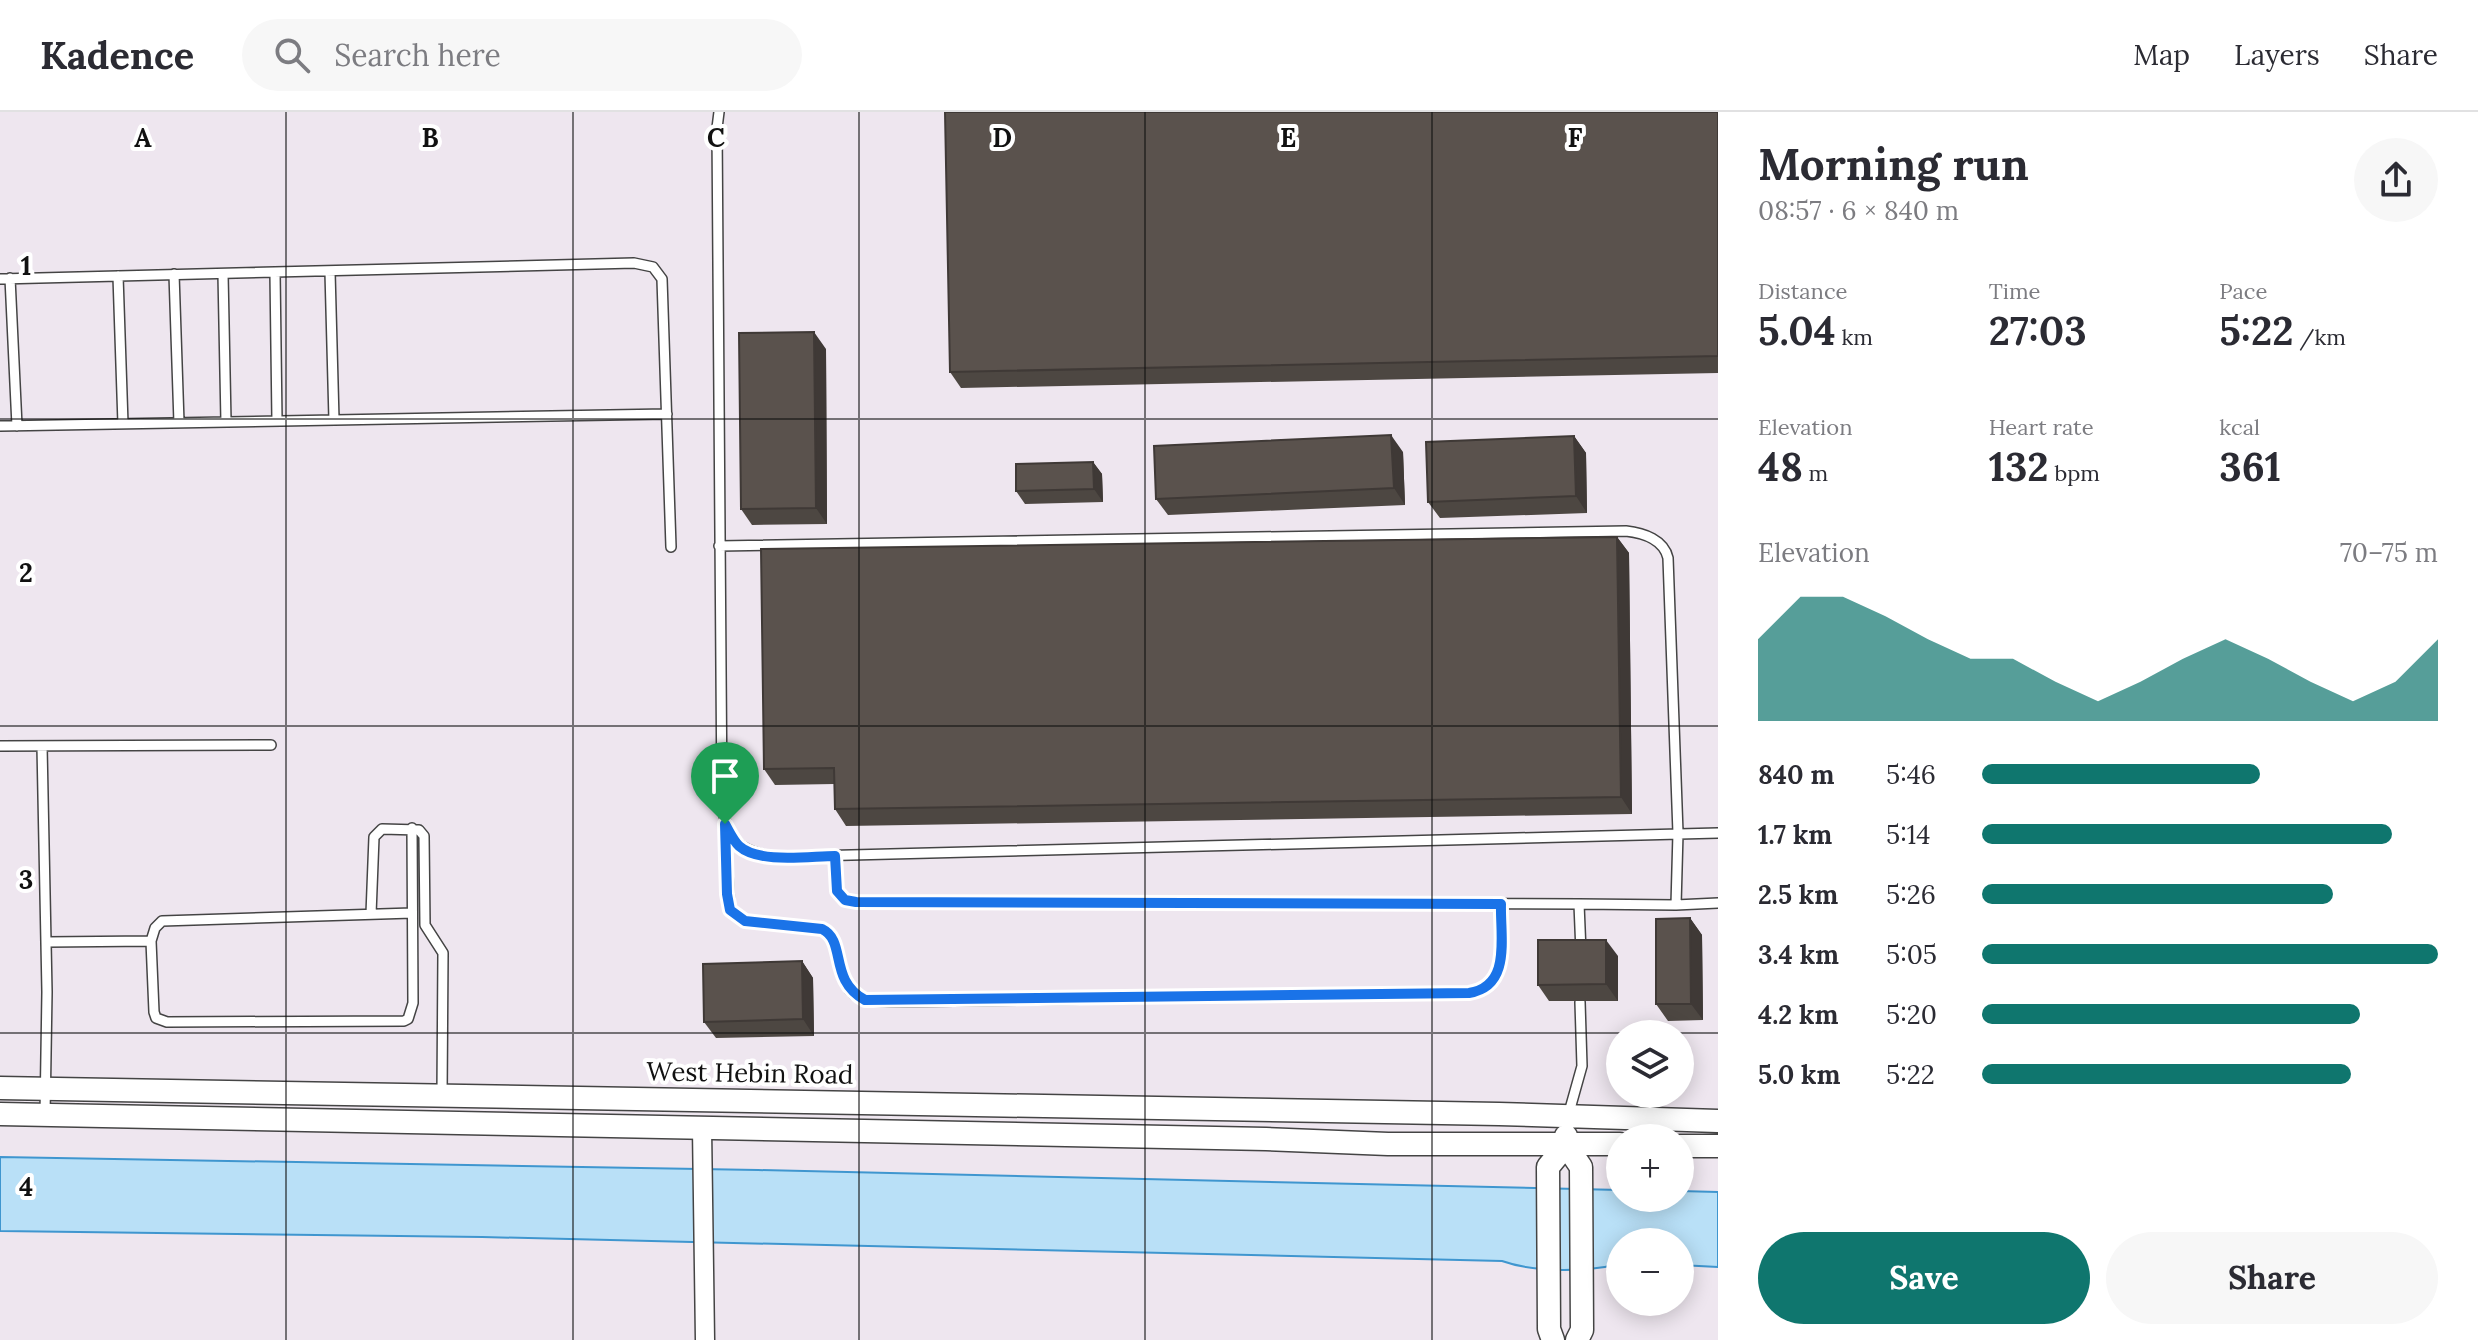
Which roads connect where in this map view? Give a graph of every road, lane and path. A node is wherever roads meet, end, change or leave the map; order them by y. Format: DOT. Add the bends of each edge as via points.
graph roads {
  1 [pos="719,112"];
  2 [pos="330,272"];
  3 [pos="275,273"];
  4 [pos="174,274"];
  5 [pos="223,274"];
  6 [pos="118,276"];
  7 [pos="5,278"];
  8 [pos="667,414"];
  9 [pos="334,420"];
  10 [pos="277,421"];
  11 [pos="226,422"];
  12 [pos="179,423"];
  13 [pos="123,424"];
  14 [pos="0,426"];
  15 [pos="17,426"];
  16 [pos="719,546"];
  17 [pos="671,547"];
  18 [pos="271,745"];
  19 [pos="0,746"];
  20 [pos="42,746"];
  21 [pos="725,824"];
  22 [pos="412,828"];
  23 [pos="1678,833"];
  24 [pos="1718,833"];
  25 [pos="835,856"];
  26 [pos="1718,903"];
  27 [pos="1501,904"];
  28 [pos="1579,904"];
  29 [pos="1676,905"];
  30 [pos="412,913"];
  31 [pos="371,914"];
  32 [pos="151,941"];
  33 [pos="47,942"];
  34 [pos="1581,958"];
  35 [pos="1580,1002"];
  36 [pos="0,1088"];
  37 [pos="45,1088"];
  38 [pos="442,1095"];
  39 [pos="0,1114"];
  40 [pos="45,1115"];
  41 [pos="1568,1116"];
  42 [pos="1718,1121"];
  43 [pos="702,1128"];
  44 [pos="1606,1144"];
  45 [pos="1566,1145"];
  46 [pos="1694,1146"];
  47 [pos="1718,1146"];
  48 [pos="705,1340"];
  49 [pos="1553,1340"];
  50 [pos="1577,1340"];
  1 -- 16 [label="lane"];
  2 -- 3 [label="lane"];
  2 -- 8 [label="lane" via="634,263 653,267 662,279"];
  2 -- 9 [label="lane"];
  3 -- 5 [label="lane"];
  3 -- 10 [label="lane"];
  4 -- 5 [label="lane"];
  4 -- 6 [label="lane"];
  4 -- 12 [label="lane"];
  5 -- 11 [label="lane"];
  6 -- 7 [label="lane"];
  6 -- 13 [label="lane"];
  7 -- 15 [label="lane"];
  8 -- 9 [label="lane"];
  8 -- 17 [label="lane"];
  9 -- 10 [label="lane"];
  10 -- 11 [label="lane"];
  11 -- 12 [label="lane"];
  12 -- 13 [label="lane"];
  13 -- 15 [label="lane"];
  14 -- 15 [label="lane"];
  16 -- 21 [label="lane"];
  16 -- 23 [label="lane" via="1634,532 1663,546 1668,558"];
  18 -- 20 [label="lane"];
  19 -- 20 [label="lane"];
  20 -- 33 [label="lane"];
  21 -- 25 [label="lane" via="741,848 754,854"];
  21 -- 27 [label="lane" via="730,910 745,921 829,932 845,984 865,1000 1469,993 1481,991 1500,967"];
  22 -- 30 [label="lane"];
  22 -- 31 [label="lane" via="382,829 374,837"];
  22 -- 38 [label="lane" via="424,836 425,925 443,953"];
  23 -- 24 [label="lane"];
  23 -- 25 [label="lane"];
  23 -- 29 [label="lane"];
  25 -- 27 [label="lane" via="837,891 856,902"];
  26 -- 29 [label="lane"];
  27 -- 28 [label="lane"];
  28 -- 29 [label="lane"];
  28 -- 34 [label="lane"];
  30 -- 31 [label="lane"];
  30 -- 32 [label="lane" via="413,1003 404,1021 162,1021 154,1012"];
  31 -- 32 [label="lane" via="170,919 155,928"];
  32 -- 33 [label="lane"];
  33 -- 37 [label="lane"];
  35 -- 41 [label="lane" via="1582,1066"];
  36 -- 37 [label="street, West Hebin Road"];
  37 -- 38 [label="street, West Hebin Road"];
  37 -- 40 [label="lane"];
  38 -- 41 [label="street, West Hebin Road"];
  39 -- 40 [label="street"];
  40 -- 43 [label="street"];
  41 -- 42 [label="street, West Hebin Road"];
  41 -- 45 [label="street"];
  43 -- 45 [label="street"];
  43 -- 48 [label="street"];
  44 -- 45 [label="street"];
  45 -- 49 [label="street" via="1548,1167"];
  45 -- 50 [label="street" via="1581,1167 1582,1330"];
  46 -- 47 [label="street"];
}
